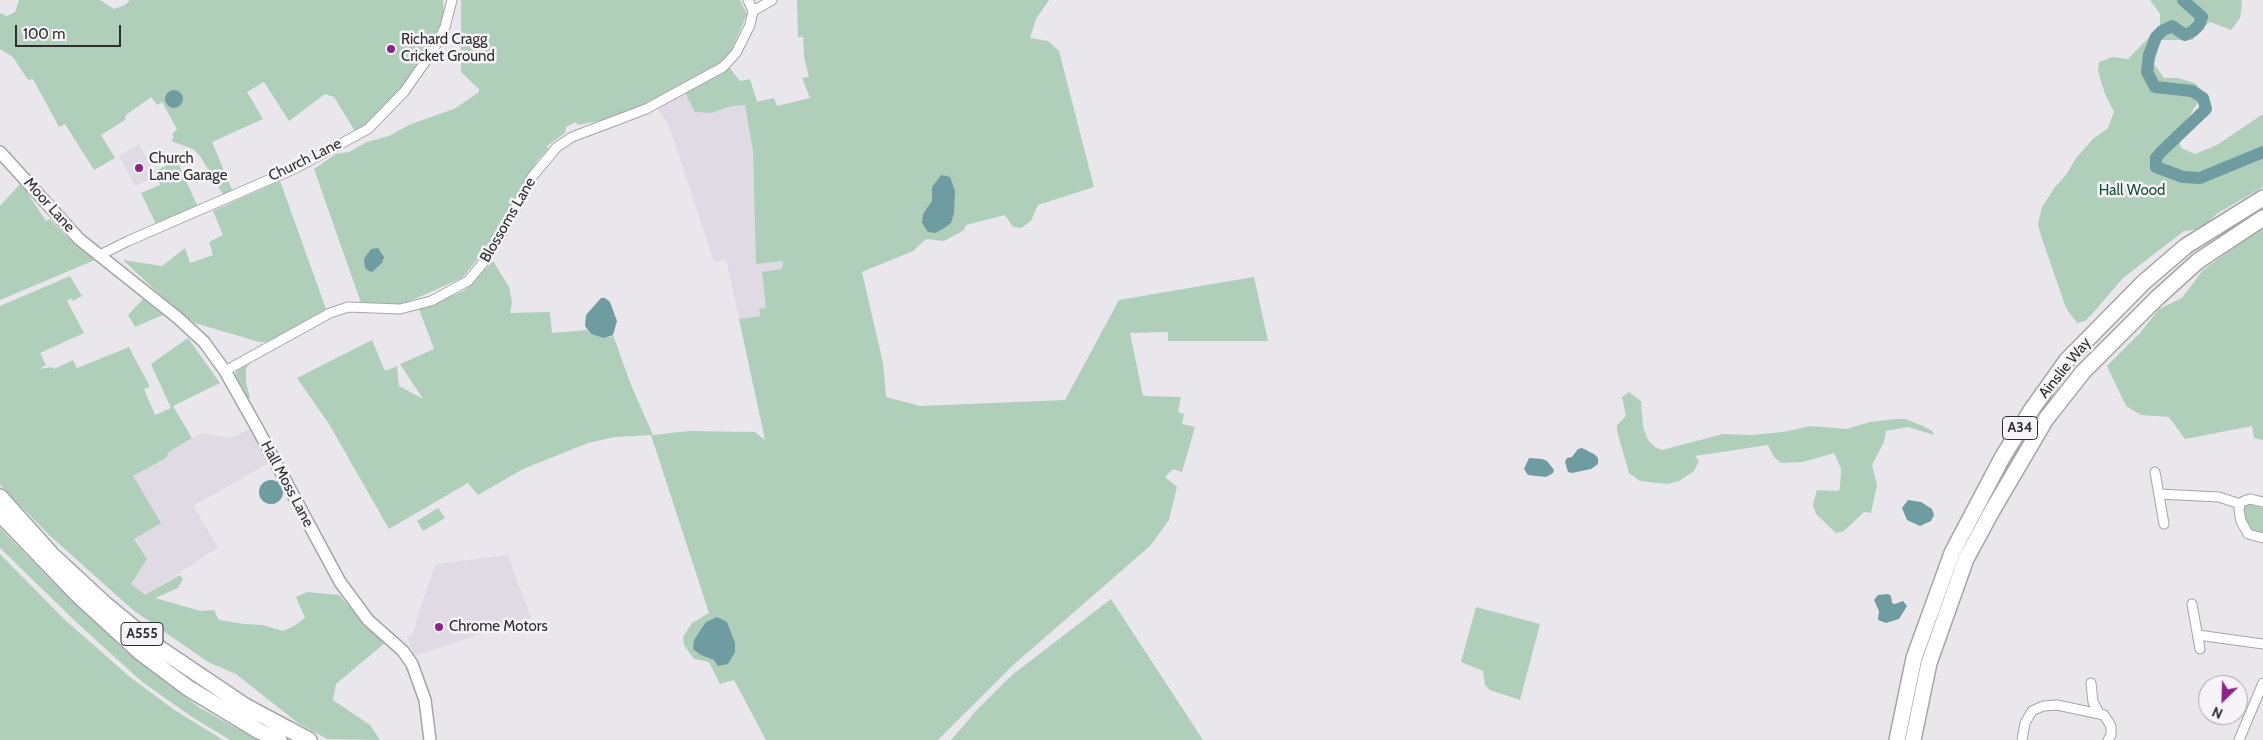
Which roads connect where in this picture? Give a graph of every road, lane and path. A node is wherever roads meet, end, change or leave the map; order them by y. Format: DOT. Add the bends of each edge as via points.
graph roads {
  1 [pos="452,0"];
  2 [pos="748,0"];
  3 [pos="772,0"];
  4 [pos="753,11"];
  5 [pos="0,152"];
  6 [pos="2263,198"];
  7 [pos="2263,218"];
  8 [pos="100,255"];
  9 [pos="225,371"];
  10 [pos="2155,472"];
  11 [pos="2159,494"];
  12 [pos="0,497"];
  13 [pos="2263,502"];
  14 [pos="2240,504"];
  15 [pos="0,514"];
  16 [pos="2164,524"];
  17 [pos="2263,538"];
  18 [pos="2192,604"];
  19 [pos="2198,634"];
  20 [pos="2263,644"];
  21 [pos="2200,649"];
  22 [pos="2092,683"];
  23 [pos="2263,683"];
  24 [pos="2099,713"];
  25 [pos="279,740"];
  26 [pos="309,740"];
  27 [pos="430,740"];
  28 [pos="1897,740"];
  29 [pos="1913,740"];
  30 [pos="2022,740"];
  31 [pos="2108,740"];
  32 [pos="2239,740"];
  1 -- 8 [label="street, Church Lane" via="433,52 404,92 368,129 296,168"];
  2 -- 4 [label="street"];
  3 -- 4 [label="street"];
  4 -- 9 [label="street, Blossoms Lane" via="736,53 723,67 646,109 557,146 532,177 483,264 468,281 430,301 400,309 348,308 332,313"];
  5 -- 8 [label="street, Moor Lane" via="79,239"];
  6 -- 28 [label="highway, Ainslie Way / A34" via="2186,246 2144,282 2068,360 2032,409 1952,553 1914,658"];
  7 -- 29 [label="highway, Ainslie Way / A34" via="2198,262 2157,298 2083,372 2046,419 1966,560 1929,663"];
  8 -- 9 [label="street, Hall Moss Lane" via="204,342"];
  9 -- 27 [label="street, Hall Moss Lane" via="340,582 368,620 403,651 412,664 425,700"];
  10 -- 11 [label="street"];
  11 -- 14 [label="street" via="2219,497"];
  11 -- 16 [label="street"];
  12 -- 26 [label="highway, A555" via="52,554 156,646 245,706"];
  13 -- 14 [label="street" via="2250,499"];
  14 -- 17 [label="street" via="2245,530 2256,538"];
  15 -- 25 [label="highway, A555" via="79,596 140,652 188,688"];
  18 -- 19 [label="street"];
  19 -- 20 [label="street"];
  19 -- 21 [label="street"];
  22 -- 24 [label="street" via="2093,702"];
  23 -- 32 [label="street"];
  24 -- 30 [label="street" via="2057,705 2037,708 2028,716"];
  24 -- 31 [label="street" via="2110,722"];
}
